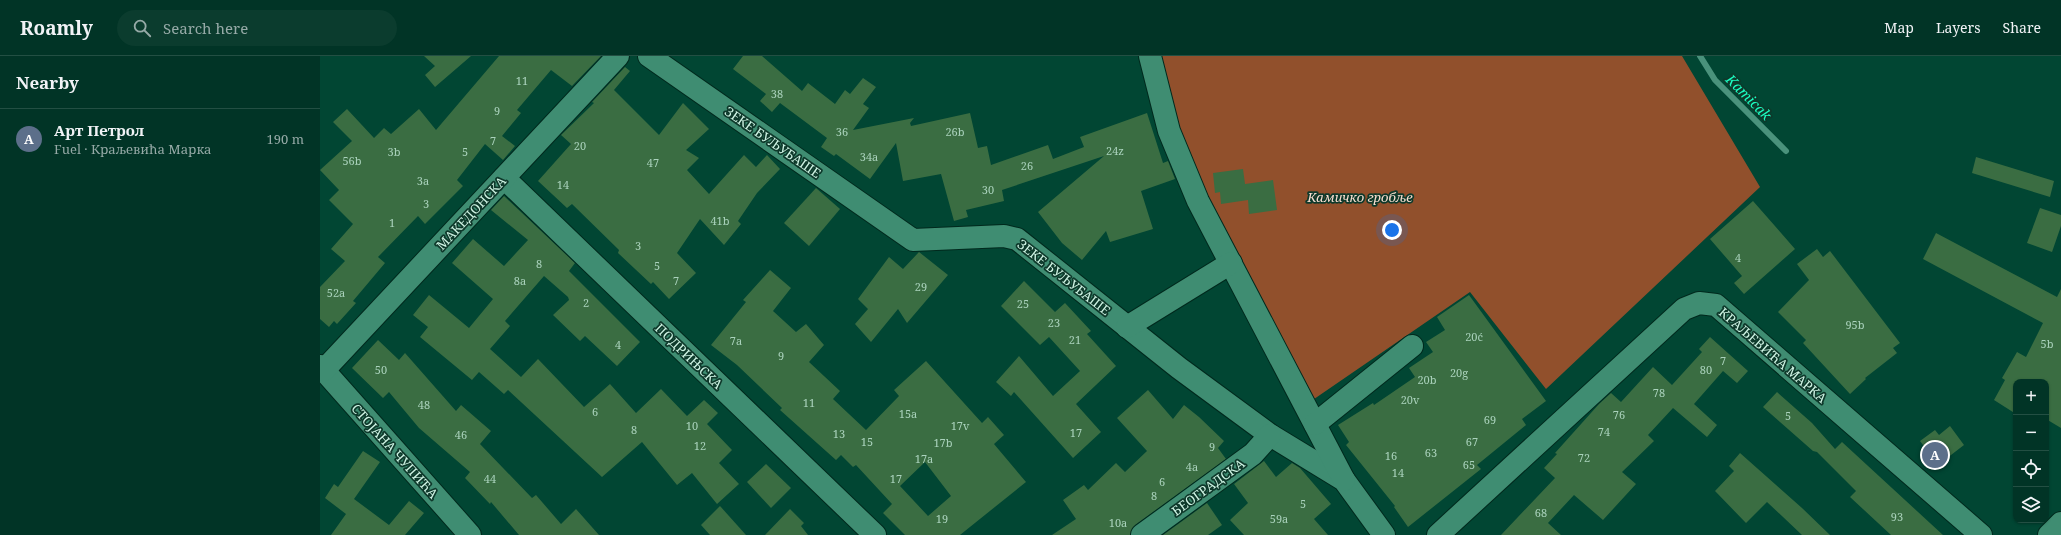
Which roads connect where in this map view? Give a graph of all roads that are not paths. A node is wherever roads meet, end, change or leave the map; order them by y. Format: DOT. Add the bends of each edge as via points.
graph roads {
  1 [pos="618,56"];
  2 [pos="649,56"];
  3 [pos="1150,56"];
  4 [pos="504,178"];
  5 [pos="1231,263"];
  6 [pos="1127,327"];
  7 [pos="1412,346"];
  8 [pos="322,368"];
  9 [pos="1315,424"];
  10 [pos="1270,435"];
  11 [pos="1344,480"];
  12 [pos="2061,523"];
  13 [pos="470,535"];
  14 [pos="875,535"];
  15 [pos="1142,535"];
  16 [pos="1384,535"];
  17 [pos="1438,535"];
  18 [pos="1981,535"];
  19 [pos="2049,535"];
  1 -- 4 [label="street, МАКЕДОНСКА"];
  2 -- 6 [label="street, ЗЕКЕ БУЉУБАШЕ" via="913,240 1004,236 1017,239"];
  3 -- 5 [label="street" via="1169,131 1198,201"];
  4 -- 8 [label="street, МАКЕДОНСКА"];
  4 -- 14 [label="street, ПОДРИЊСКА"];
  5 -- 6 [label="street"];
  5 -- 9 [label="street"];
  6 -- 10 [label="street, ЗЕКЕ БУЉУБАШЕ"];
  7 -- 9 [label="street"];
  8 -- 13 [label="street, СТОЈАНА ЧУПИЋА"];
  9 -- 11 [label="street"];
  10 -- 11 [label="street, ЗЕКЕ БУЉУБАШЕ"];
  10 -- 15 [label="street, БЕОГРАДСКА" via="1254,454"];
  11 -- 16 [label="street, ЗЕКЕ БУЉУБАШЕ"];
  12 -- 19 [label="street"];
  17 -- 18 [label="street, КРАЉЕВИЋА МАРКА" via="1684,309 1699,302 1716,305"];
}
